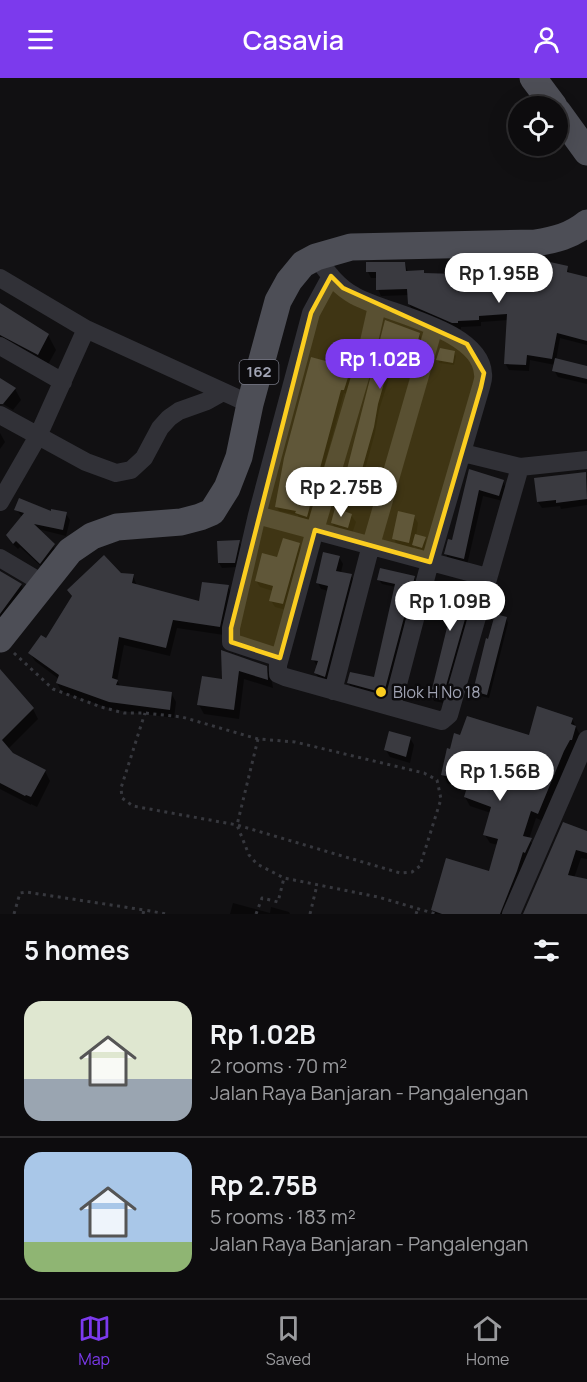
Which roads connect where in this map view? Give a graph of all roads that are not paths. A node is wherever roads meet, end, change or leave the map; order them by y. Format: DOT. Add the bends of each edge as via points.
graph roads {
  1 [pos="533,78"];
  2 [pos="546,96"];
  3 [pos="568,126"];
  4 [pos="587,152"];
  5 [pos="587,224"];
  6 [pos="323,267"];
  7 [pos="0,278"];
  8 [pos="377,306"];
  9 [pos="434,327"];
  10 [pos="86,329"];
  11 [pos="0,346"];
  12 [pos="63,382"];
  13 [pos="223,392"];
  14 [pos="250,404"];
  15 [pos="0,415"];
  16 [pos="38,436"];
  17 [pos="463,453"];
  18 [pos="587,460"];
  19 [pos="520,467"];
  20 [pos="2,492"];
  21 [pos="257,515"];
  22 [pos="315,530"];
  23 [pos="371,545"];
  24 [pos="0,558"];
  25 [pos="430,562"];
  26 [pos="487,577"];
  27 [pos="44,584"];
  28 [pos="4,643"];
  29 [pos="280,658"];
  30 [pos="333,691"];
  31 [pos="392,707"];
  32 [pos="587,739"];
  33 [pos="511,914"];
  1 -- 2 [label="main road"];
  3 -- 4 [label="main road"];
  5 -- 6 [label="main road, 162" via="576,232 535,243 351,247"];
  6 -- 8 [label="street" via="349,292"];
  6 -- 14 [label="main road, 162" via="303,264 278,301"];
  6 -- 21 [label="street"];
  7 -- 10 [label="street"];
  8 -- 9 [label="street"];
  8 -- 22 [label="street"];
  9 -- 17 [label="street" via="467,344 478,357 483,373"];
  9 -- 23 [label="street"];
  10 -- 12 [label="street"];
  10 -- 13 [label="street"];
  11 -- 12 [label="street"];
  12 -- 16 [label="street"];
  13 -- 14 [label="street"];
  13 -- 16 [label="street" via="169,418 144,458 131,470 116,473"];
  14 -- 27 [label="main road, 162" via="239,457 227,489 212,512 181,522 117,527 92,536 70,551"];
  15 -- 16 [label="street"];
  16 -- 20 [label="street"];
  17 -- 19 [label="street"];
  17 -- 25 [label="street"];
  18 -- 19 [label="street"];
  19 -- 26 [label="street"];
  21 -- 22 [label="street"];
  21 -- 29 [label="street" via="231,642"];
  22 -- 23 [label="street"];
  22 -- 29 [label="street"];
  23 -- 25 [label="street"];
  23 -- 30 [label="street"];
  24 -- 27 [label="street"];
  25 -- 26 [label="street"];
  25 -- 31 [label="street"];
  26 -- 31 [label="street" via="449,715 442,721"];
  27 -- 28 [label="main road, 162"];
  29 -- 30 [label="street" via="278,674"];
  30 -- 31 [label="street"];
  32 -- 33 [label="street"];
}
